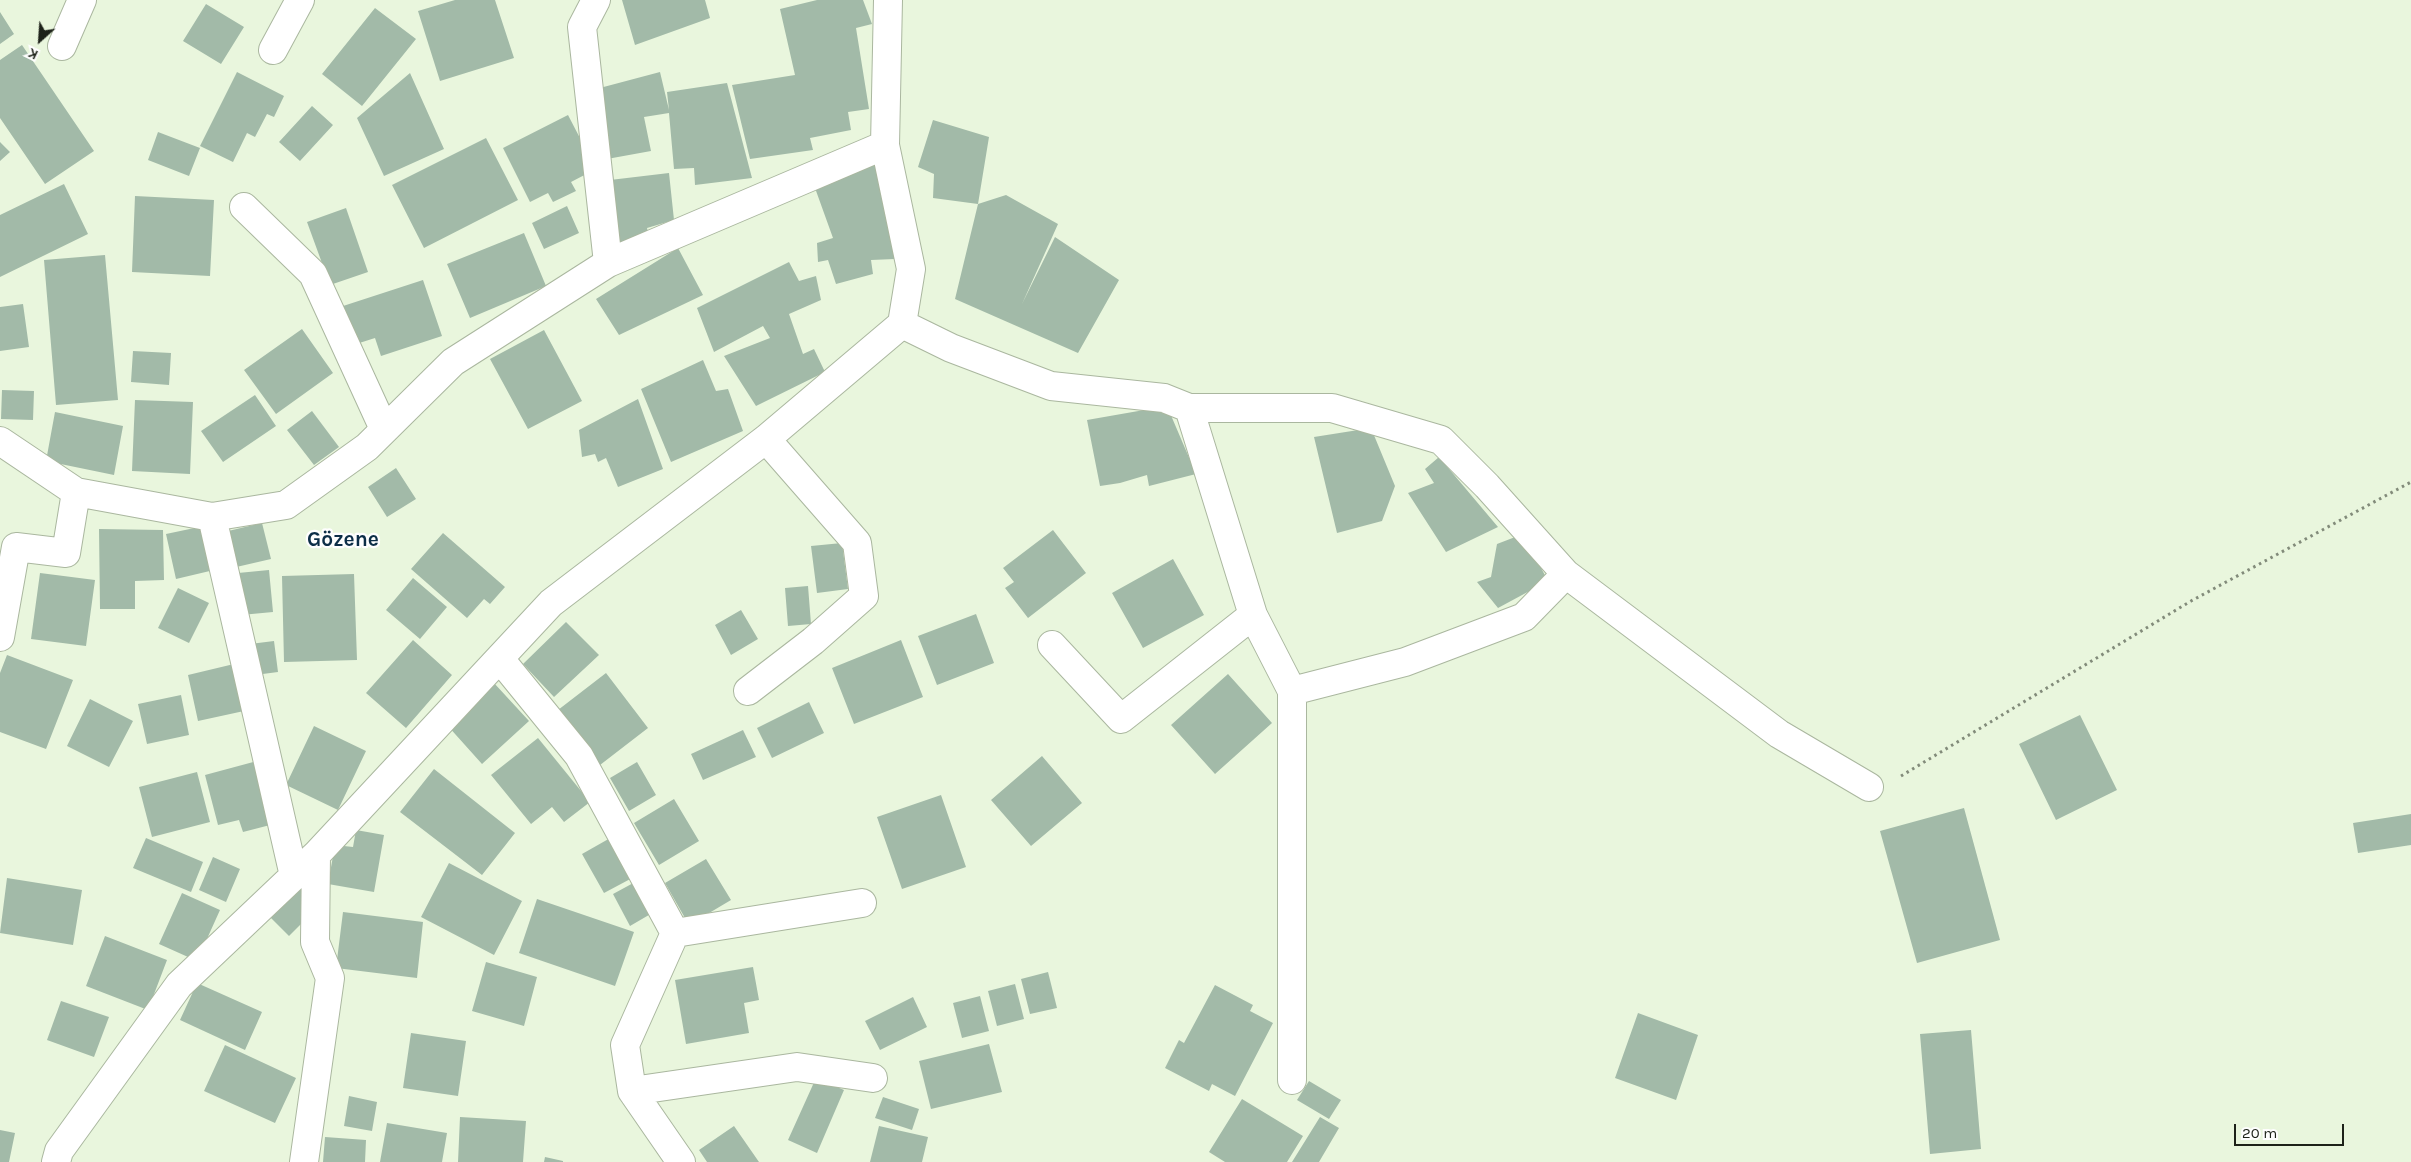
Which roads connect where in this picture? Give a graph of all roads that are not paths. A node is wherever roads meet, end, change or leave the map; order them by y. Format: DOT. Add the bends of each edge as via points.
graph roads {
  1 [pos="82,0"];
  2 [pos="300,0"];
  3 [pos="596,0"];
  4 [pos="888,0"];
  5 [pos="62,46"];
  6 [pos="273,50"];
  7 [pos="884,145"];
  8 [pos="244,208"];
  9 [pos="608,263"];
  10 [pos="902,324"];
  11 [pos="1189,408"];
  12 [pos="384,429"];
  13 [pos="766,439"];
  14 [pos="0,441"];
  15 [pos="76,492"];
  16 [pos="212,517"];
  17 [pos="1566,574"];
  18 [pos="1253,615"];
  19 [pos="0,637"];
  20 [pos="1052,645"];
  21 [pos="500,659"];
  22 [pos="748,691"];
  23 [pos="1292,691"];
  24 [pos="1869,787"];
  25 [pos="316,855"];
  26 [pos="294,876"];
  27 [pos="862,903"];
  28 [pos="675,933"];
  29 [pos="873,1078"];
  30 [pos="1292,1080"];
  31 [pos="632,1091"];
  32 [pos="56,1162"];
  33 [pos="304,1162"];
  34 [pos="681,1162"];
  1 -- 5 [label="street"];
  2 -- 6 [label="street"];
  3 -- 9 [label="street" via="582,27"];
  4 -- 7 [label="street"];
  7 -- 9 [label="street"];
  7 -- 10 [label="street" via="911,270"];
  8 -- 12 [label="street" via="313,274"];
  9 -- 12 [label="street" via="453,362"];
  10 -- 11 [label="street" via="951,348 1051,386 1164,398"];
  10 -- 13 [label="street"];
  11 -- 17 [label="street" via="1332,408 1441,440"];
  11 -- 18 [label="street"];
  12 -- 16 [label="street" via="367,447 286,506"];
  13 -- 21 [label="street" via="551,603"];
  13 -- 22 [label="street" via="857,543 864,596 813,641"];
  14 -- 15 [label="street"];
  15 -- 16 [label="street"];
  15 -- 19 [label="street" via="66,553 16,547"];
  16 -- 26 [label="street"];
  17 -- 23 [label="street" via="1524,617 1405,662"];
  17 -- 24 [label="street" via="1779,734"];
  18 -- 20 [label="street" via="1121,719"];
  18 -- 23 [label="street"];
  21 -- 25 [label="street"];
  21 -- 28 [label="street" via="579,756"];
  23 -- 30 [label="street"];
  25 -- 26 [label="street"];
  25 -- 33 [label="street" via="315,942 330,978"];
  26 -- 32 [label="street" via="179,985 59,1151"];
  27 -- 28 [label="street"];
  28 -- 31 [label="street" via="624,1045"];
  29 -- 31 [label="street" via="797,1066"];
  31 -- 34 [label="street"];
}
